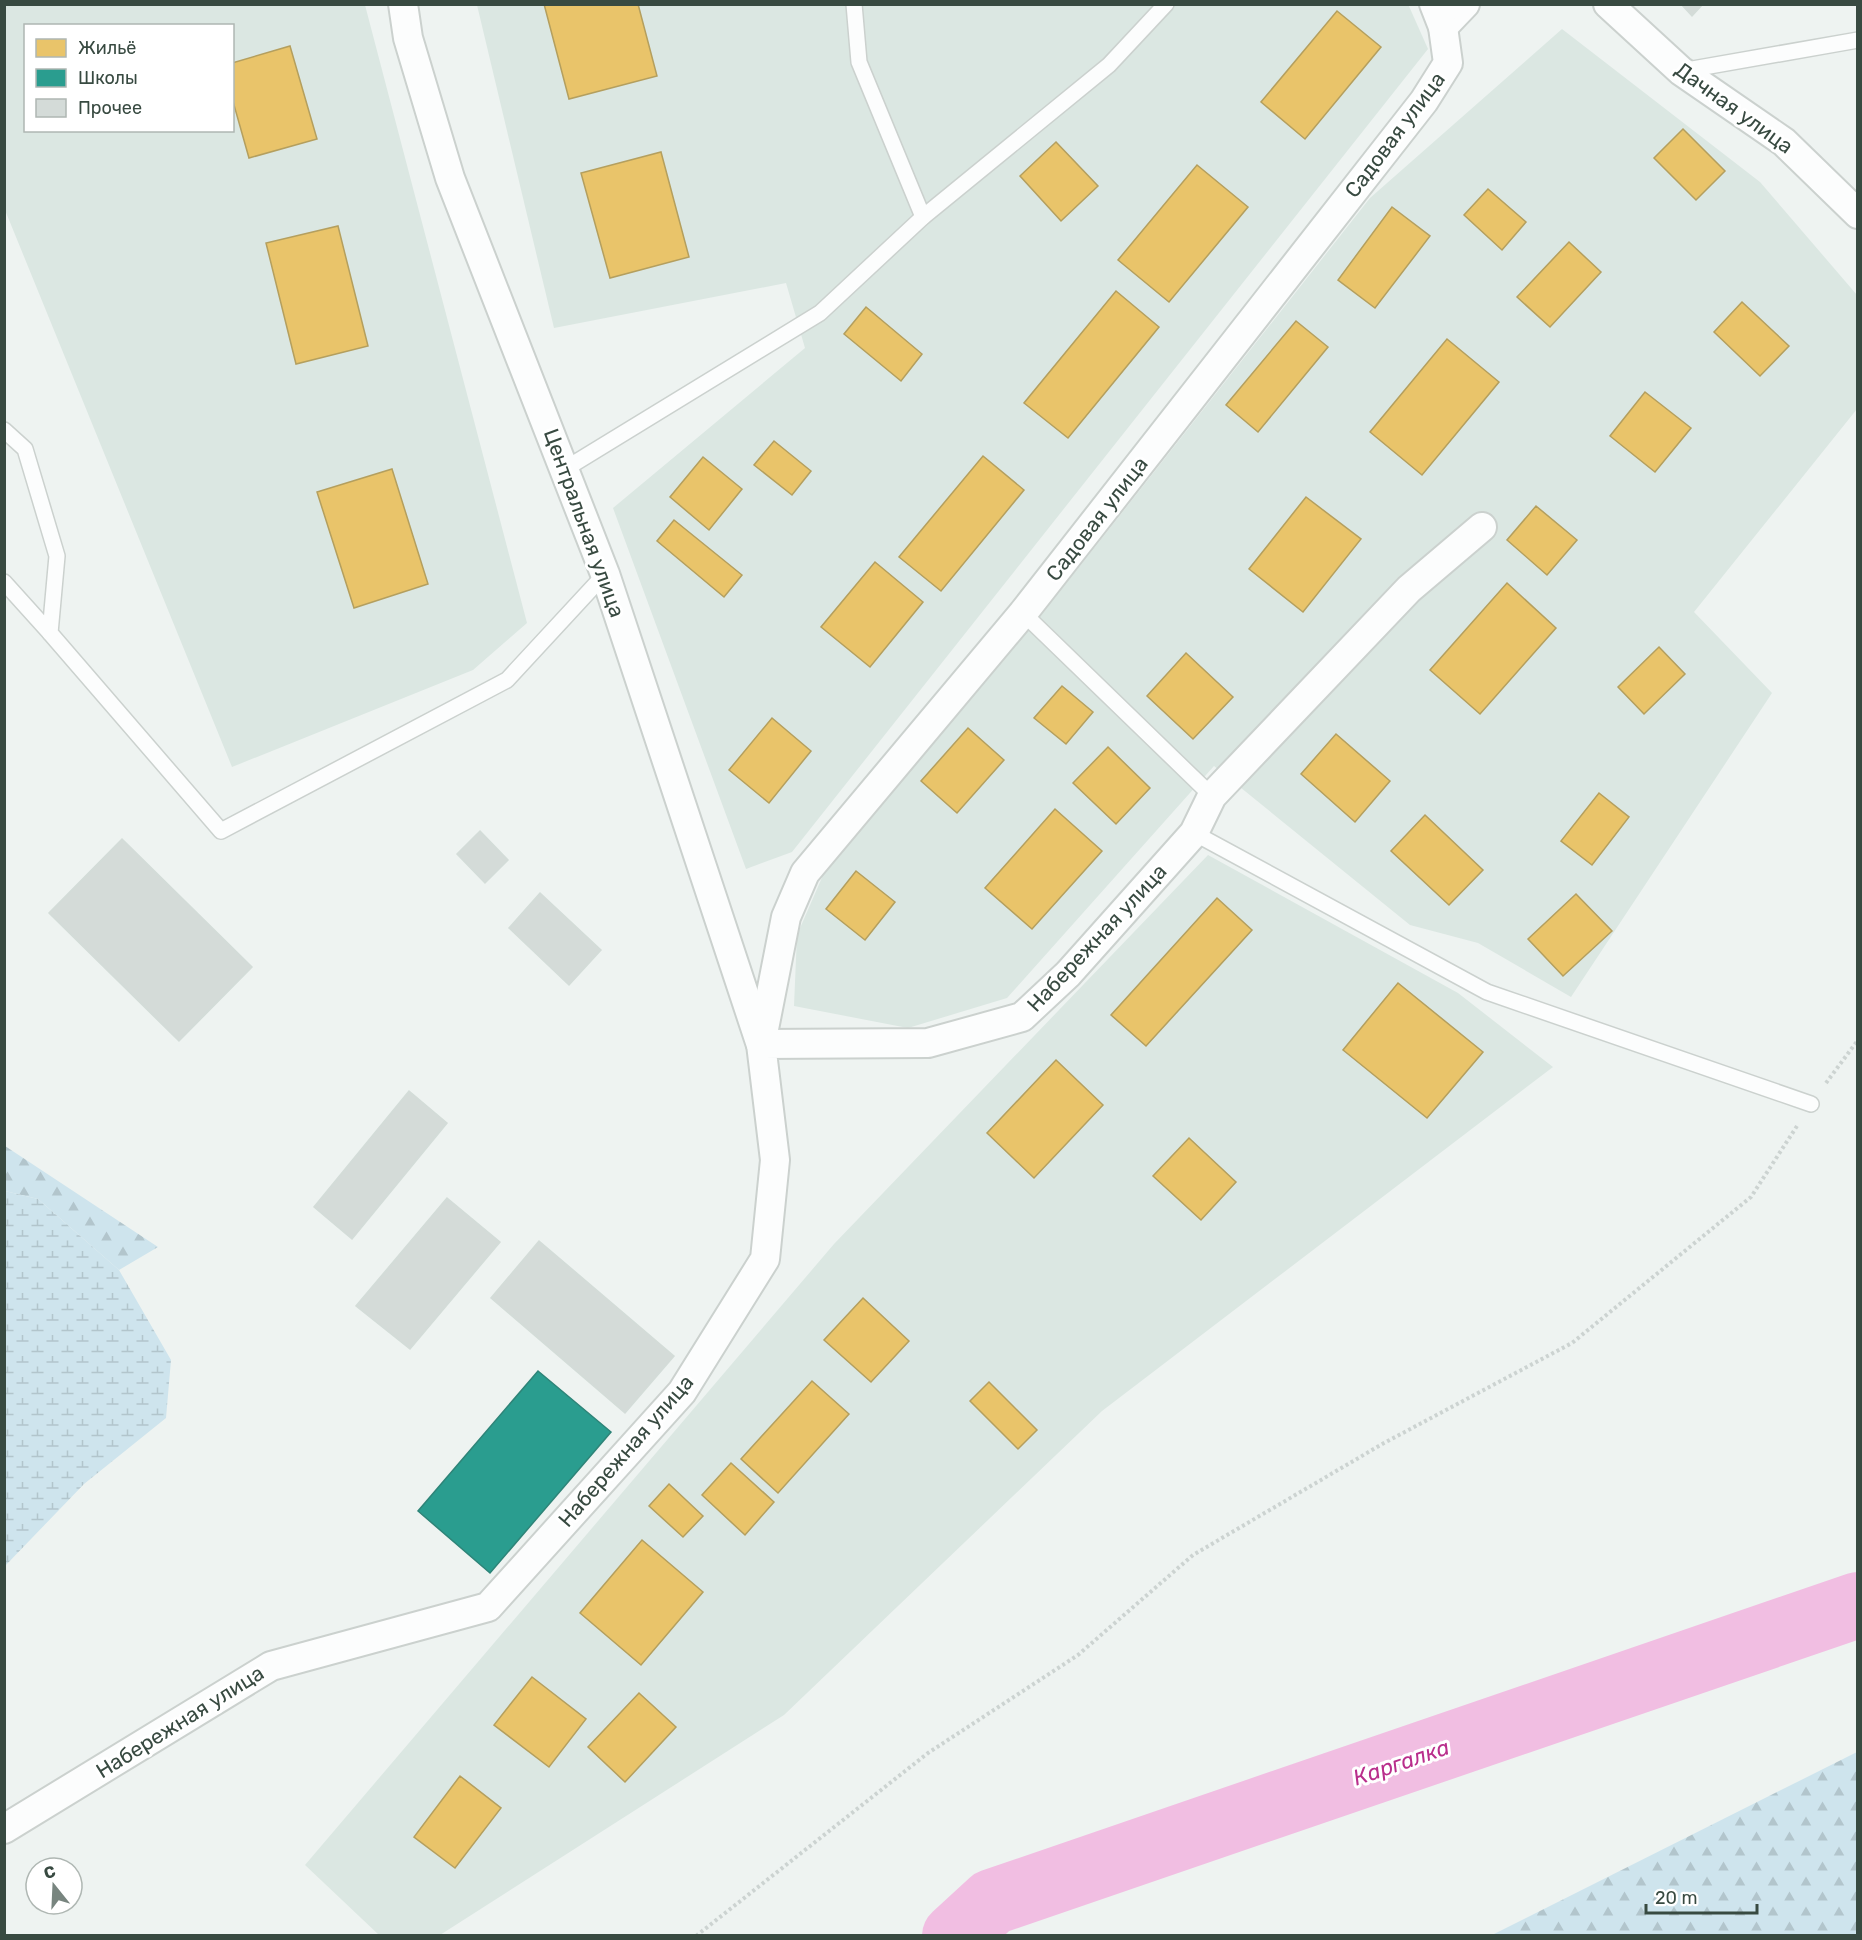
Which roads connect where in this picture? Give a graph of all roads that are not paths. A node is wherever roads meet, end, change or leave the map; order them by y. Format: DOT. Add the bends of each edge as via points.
graph roads {
  1 [pos="403,4"];
  2 [pos="854,4"];
  3 [pos="1166,4"];
  4 [pos="1465,4"];
  5 [pos="1608,4"];
  6 [pos="1439,16"];
  7 [pos="1857,40"];
  8 [pos="1681,71"];
  9 [pos="1857,214"];
  10 [pos="923,217"];
  11 [pos="4,430"];
  12 [pos="565,469"];
  13 [pos="1482,527"];
  14 [pos="605,574"];
  15 [pos="4,582"];
  16 [pos="1023,613"];
  17 [pos="50,633"];
  18 [pos="1212,796"];
  19 [pos="1194,833"];
  20 [pos="761,1044"];
  21 [pos="1811,1104"];
  22 [pos="4,1829"];
  1 -- 12 [label="street, Центральная улица" via="408,38 450,178"];
  2 -- 10 [label="lane" via="859,62"];
  3 -- 10 [label="lane" via="1108,65"];
  4 -- 6 [label="street"];
  5 -- 8 [label="street, Дачная улица"];
  6 -- 16 [label="street, Садовая улица" via="1448,63 1424,101"];
  7 -- 8 [label="lane"];
  8 -- 9 [label="street, Дачная улица" via="1784,142"];
  10 -- 12 [label="lane" via="820,313"];
  11 -- 17 [label="lane" via="24,449 57,556"];
  12 -- 14 [label="street, Центральная улица"];
  13 -- 18 [label="street, Набережная улица" via="1409,589"];
  14 -- 17 [label="lane" via="507,680 221,831"];
  14 -- 20 [label="street, Центральная улица"];
  15 -- 17 [label="lane"];
  16 -- 18 [label="lane"];
  16 -- 20 [label="street, Садовая улица" via="805,873 786,917"];
  18 -- 19 [label="street, Набережная улица"];
  19 -- 20 [label="street, Набережная улица" via="1068,974 1022,1017 928,1043"];
  19 -- 21 [label="lane" via="1486,992"];
  20 -- 22 [label="street, Набережная улица" via="775,1160 765,1259 682,1392 488,1607 271,1666"];
}
